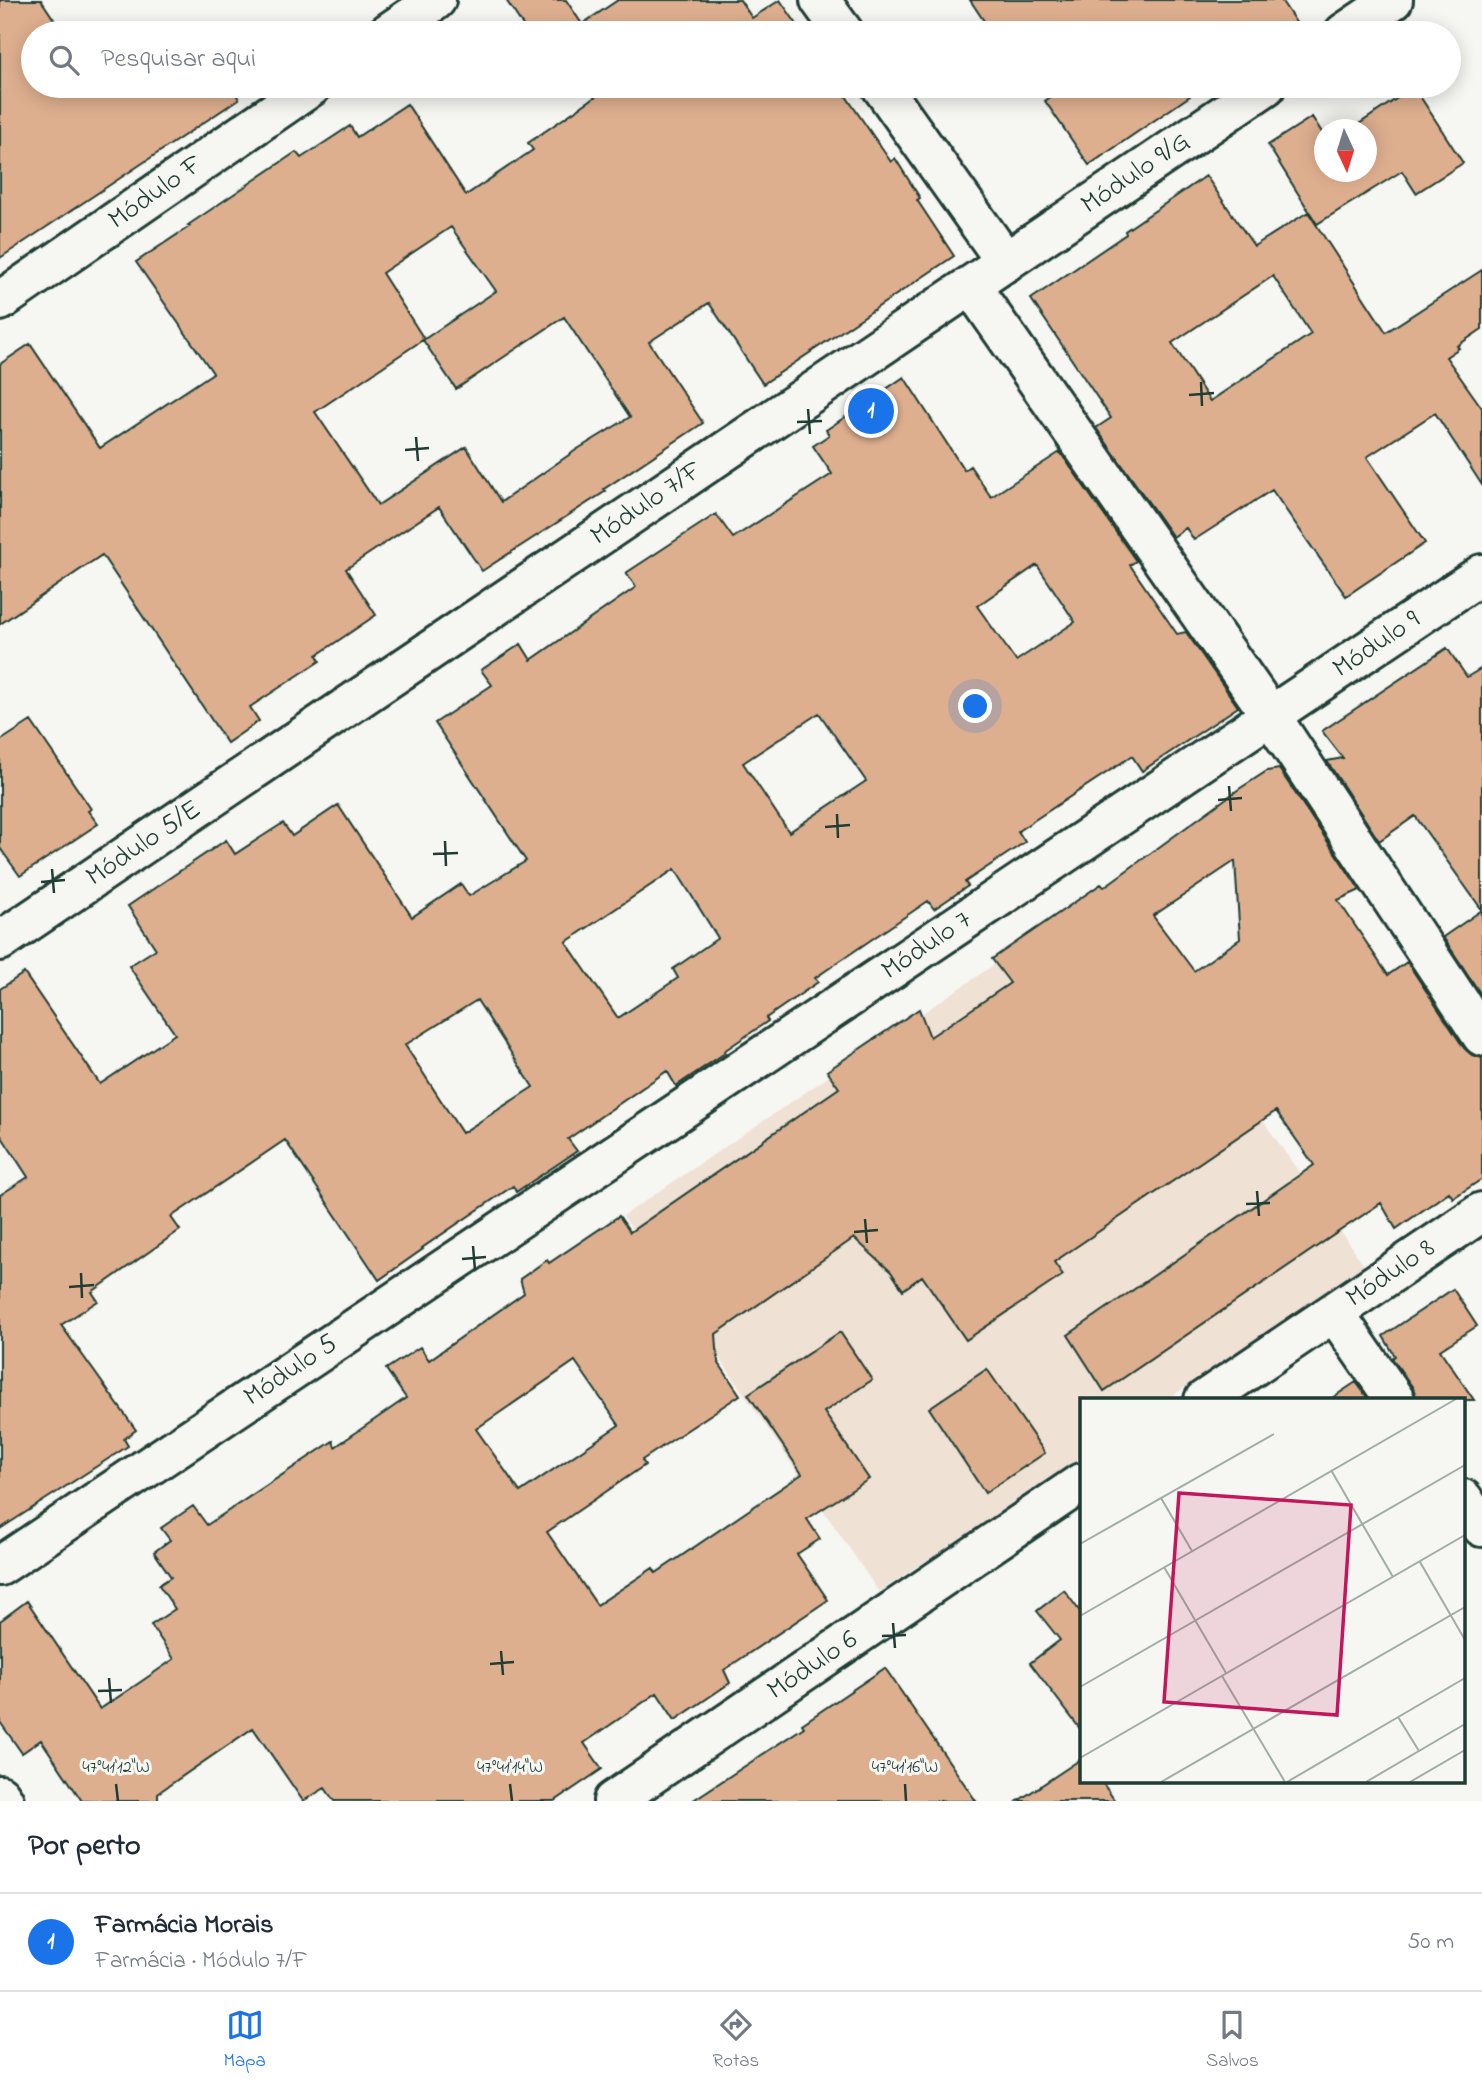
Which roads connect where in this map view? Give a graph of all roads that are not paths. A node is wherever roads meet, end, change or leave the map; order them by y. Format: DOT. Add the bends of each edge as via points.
graph roads {
  1 [pos="436,0"];
  2 [pos="820,0"];
  3 [pos="1393,0"];
  4 [pos="405,21"];
  5 [pos="835,21"];
  6 [pos="1362,21"];
  7 [pos="295,98"];
  8 [pos="890,98"];
  9 [pos="1248,98"];
  10 [pos="1006,262"];
  11 [pos="971,286"];
  12 [pos="0,301"];
  13 [pos="1482,574"];
  14 [pos="1271,716"];
  15 [pos="287,747"];
  16 [pos="0,941"];
  17 [pos="1482,1036"];
  18 [pos="583,1177"];
  19 [pos="1482,1212"];
  20 [pos="1334,1312"];
  21 [pos="1207,1398"];
  22 [pos="1394,1398"];
  23 [pos="1080,1484"];
  24 [pos="1464,1500"];
  25 [pos="1482,1527"];
  26 [pos="0,1566"];
  27 [pos="0,1795"];
  28 [pos="4,1801"];
  29 [pos="613,1801"];
  1 -- 4 [label="street"];
  2 -- 5 [label="street"];
  3 -- 6 [label="street"];
  7 -- 12 [label="street, Módulo F"];
  8 -- 10 [label="street"];
  9 -- 10 [label="street, Módulo 9/G"];
  10 -- 11 [label="street, Módulo 7/F"];
  11 -- 14 [label="street"];
  11 -- 15 [label="street, Módulo 7/F"];
  13 -- 14 [label="street, Módulo 9"];
  14 -- 17 [label="street"];
  14 -- 18 [label="street, Módulo 7"];
  15 -- 16 [label="street, Módulo 5/E"];
  18 -- 26 [label="street, Módulo 5"];
  19 -- 20 [label="street, Módulo 8"];
  20 -- 21 [label="street"];
  20 -- 22 [label="street"];
  23 -- 29 [label="street, Módulo 6"];
  24 -- 25 [label="street"];
  27 -- 28 [label="street"];
}
